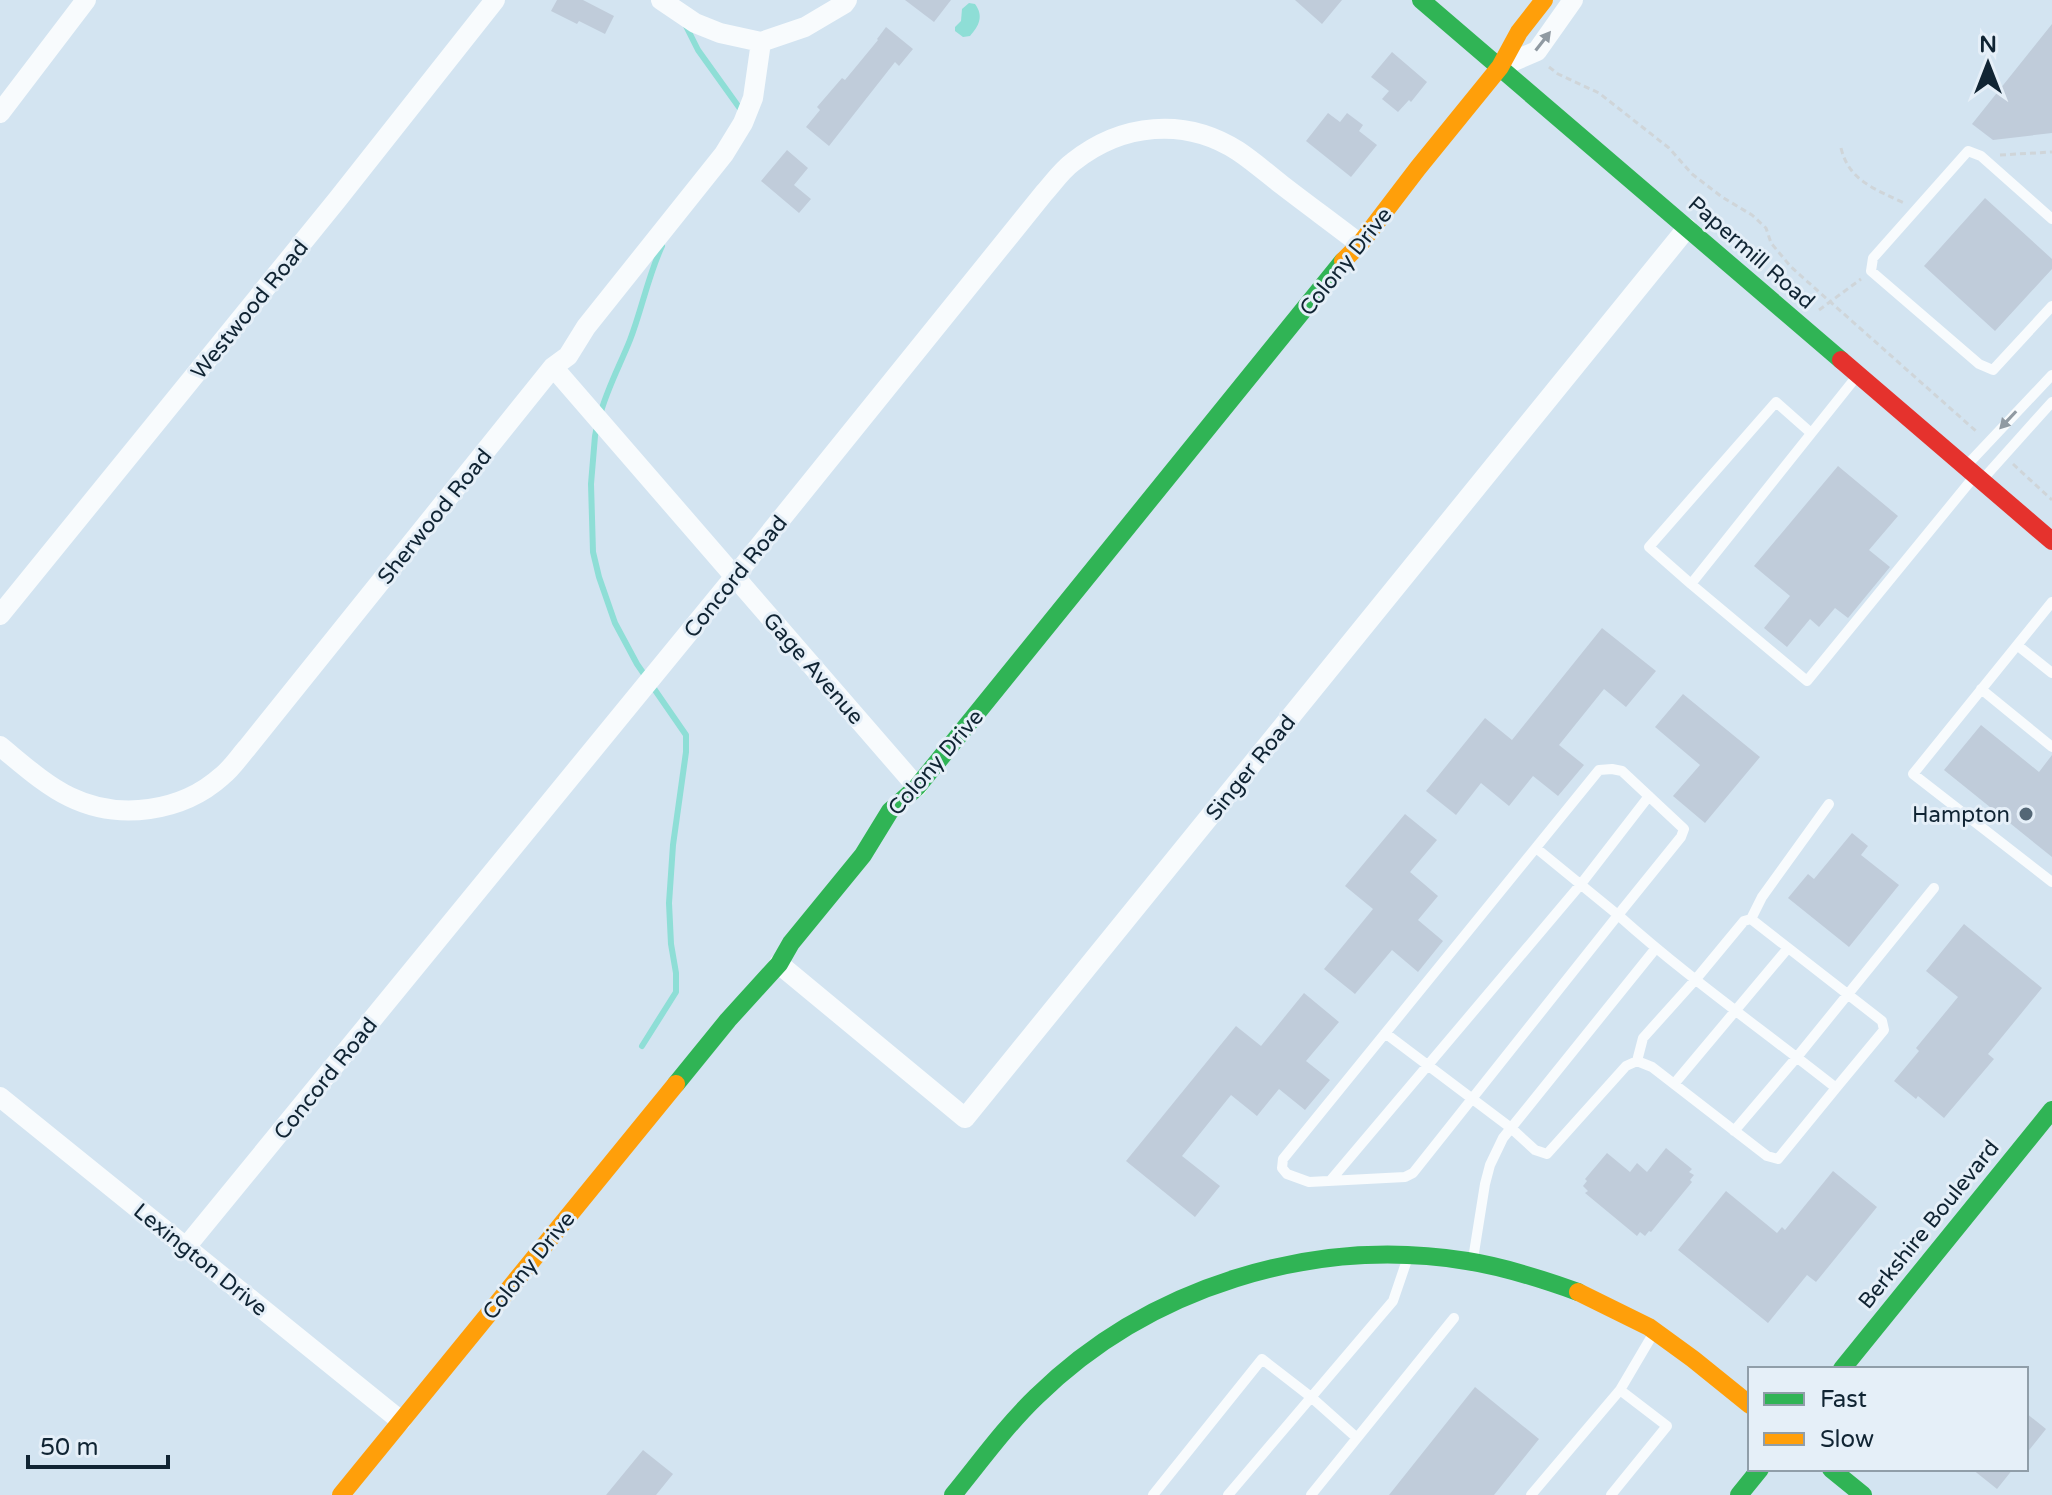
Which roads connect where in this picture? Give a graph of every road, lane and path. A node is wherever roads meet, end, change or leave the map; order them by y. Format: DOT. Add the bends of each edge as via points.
graph roads {
  1 [pos="86,0"];
  2 [pos="495,0"];
  3 [pos="661,0"];
  4 [pos="847,0"];
  5 [pos="1421,0"];
  6 [pos="1544,0"];
  7 [pos="1573,0"];
  8 [pos="761,42"];
  9 [pos="1537,51"];
  10 [pos="1500,67"];
  11 [pos="0,113"];
  12 [pos="1841,148"];
  13 [pos="2052,152"];
  14 [pos="1981,156"];
  15 [pos="1916,209"];
  16 [pos="2052,219"];
  17 [pos="1687,228"];
  18 [pos="1360,244"];
  19 [pos="1871,271"];
  20 [pos="1830,302"];
  21 [pos="2052,306"];
  22 [pos="1800,325"];
  23 [pos="553,367"];
  24 [pos="1858,375"];
  25 [pos="2052,375"];
  26 [pos="2052,402"];
  27 [pos="1811,433"];
  28 [pos="1988,442"];
  29 [pos="2004,456"];
  30 [pos="1974,474"];
  31 [pos="2052,500"];
  32 [pos="2052,541"];
  33 [pos="735,576"];
  34 [pos="1691,584"];
  35 [pos="2052,602"];
  36 [pos="0,615"];
  37 [pos="2017,645"];
  38 [pos="2052,673"];
  39 [pos="1981,689"];
  40 [pos="0,746"];
  41 [pos="2052,747"];
  42 [pos="917,787"];
  43 [pos="1649,796"];
  44 [pos="1829,804"];
  45 [pos="1536,848"];
  46 [pos="2052,882"];
  47 [pos="1581,884"];
  48 [pos="1934,888"];
  49 [pos="1618,915"];
  50 [pos="1751,919"];
  51 [pos="1656,948"];
  52 [pos="1788,948"];
  53 [pos="779,964"];
  54 [pos="1696,979"];
  55 [pos="1848,994"];
  56 [pos="1736,1010"];
  57 [pos="1385,1033"];
  58 [pos="1797,1057"];
  59 [pos="1637,1061"];
  60 [pos="1428,1066"];
  61 [pos="1674,1084"];
  62 [pos="1836,1088"];
  63 [pos="0,1097"];
  64 [pos="1472,1099"];
  65 [pos="2052,1110"];
  66 [pos="1511,1128"];
  67 [pos="1734,1131"];
  68 [pos="1330,1181"];
  69 [pos="186,1247"];
  70 [pos="1409,1254"];
  71 [pos="1472,1261"];
  72 [pos="1454,1318"];
  73 [pos="1655,1332"];
  74 [pos="1844,1367"];
  75 [pos="1620,1390"];
  76 [pos="1311,1397"];
  77 [pos="1748,1403"];
  78 [pos="401,1421"];
  79 [pos="1357,1438"];
  80 [pos="1758,1471"];
  81 [pos="1833,1471"];
  82 [pos="341,1495"];
  83 [pos="953,1495"];
  84 [pos="1153,1495"];
  85 [pos="1228,1495"];
  86 [pos="1311,1495"];
  87 [pos="1531,1495"];
  88 [pos="1611,1495"];
  89 [pos="1739,1495"];
  90 [pos="1863,1495"];
  1 -- 11 [label="street"];
  2 -- 36 [label="street, Westwood Road"];
  3 -- 8 [label="street" via="695,23"];
  4 -- 8 [label="street" via="805,27"];
  5 -- 10 [label="street, Papermill Road"];
  6 -- 10 [label="street, Colony Drive"];
  9 -- 7 [label="street, one-way"];
  8 -- 23 [label="street, Sherwood Road" via="753,98 724,154 568,356"];
  9 -- 10 [label="street, Colony Drive"];
  9 -- 20 [label="path" via="1546,65 1599,93 1669,148 1692,174 1752,215 1791,267"];
  10 -- 17 [label="street, Papermill Road"];
  10 -- 18 [label="street, Colony Drive"];
  12 -- 15 [label="path" via="1855,176"];
  13 -- 14 [label="path"];
  14 -- 15 [label="lane" via="1968,151"];
  14 -- 16 [label="lane"];
  15 -- 19 [label="lane" via="1873,258"];
  17 -- 22 [label="street, Papermill Road"];
  17 -- 53 [label="street, Singer Road" via="965,1118"];
  18 -- 33 [label="street, Concord Road" via="1238,151 1204,134 1147,128 1101,143 1071,163 1044,193"];
  18 -- 42 [label="street, Colony Drive"];
  19 -- 20 [label="path"];
  19 -- 21 [label="lane" via="1979,364 1993,370"];
  20 -- 22 [label="path"];
  20 -- 28 [label="path"];
  22 -- 24 [label="street, Papermill Road"];
  23 -- 33 [label="street, Gage Avenue"];
  23 -- 40 [label="street, Sherwood Road" via="222,776 166,806 110,809 71,797"];
  24 -- 27 [label="lane"];
  24 -- 30 [label="street, Papermill Road"];
  25 -- 28 [label="lane, one-way"];
  26 -- 29 [label="lane"];
  27 -- 34 [label="lane"];
  27 -- 34 [label="lane" via="1776,402 1649,547"];
  28 -- 30 [label="lane"];
  29 -- 30 [label="lane"];
  29 -- 31 [label="path"];
  30 -- 32 [label="street, Papermill Road"];
  30 -- 34 [label="lane" via="1807,681"];
  33 -- 42 [label="street, Gage Avenue"];
  33 -- 69 [label="street, Concord Road"];
  35 -- 37 [label="lane"];
  37 -- 38 [label="lane"];
  37 -- 39 [label="lane"];
  39 -- 41 [label="lane"];
  39 -- 46 [label="lane" via="1913,774"];
  42 -- 53 [label="street, Colony Drive" via="890,811"];
  43 -- 45 [label="lane" via="1622,771 1599,770"];
  43 -- 47 [label="lane"];
  43 -- 49 [label="lane" via="1684,829"];
  44 -- 50 [label="lane"];
  45 -- 47 [label="lane"];
  45 -- 57 [label="lane"];
  47 -- 49 [label="lane"];
  47 -- 60 [label="lane"];
  48 -- 55 [label="lane"];
  49 -- 51 [label="lane"];
  49 -- 64 [label="lane"];
  50 -- 52 [label="lane"];
  50 -- 54 [label="lane"];
  51 -- 54 [label="lane"];
  51 -- 66 [label="lane"];
  52 -- 55 [label="lane"];
  52 -- 56 [label="lane"];
  53 -- 78 [label="street, Colony Drive"];
  54 -- 56 [label="lane"];
  54 -- 59 [label="lane" via="1643,1038"];
  55 -- 58 [label="lane"];
  55 -- 62 [label="lane" via="1882,1021 1884,1030"];
  56 -- 58 [label="lane"];
  56 -- 61 [label="lane"];
  57 -- 60 [label="lane"];
  57 -- 68 [label="lane" via="1283,1159 1287,1174 1309,1182"];
  58 -- 62 [label="lane"];
  58 -- 67 [label="lane"];
  59 -- 61 [label="lane"];
  59 -- 66 [label="lane" via="1626,1066 1547,1154"];
  60 -- 64 [label="lane"];
  60 -- 68 [label="lane"];
  61 -- 67 [label="lane"];
  62 -- 67 [label="lane" via="1778,1159"];
  63 -- 69 [label="street, Lexington Drive"];
  64 -- 66 [label="lane"];
  64 -- 68 [label="lane" via="1413,1173"];
  65 -- 74 [label="street, Berkshire Boulevard" via="2040,1132"];
  66 -- 71 [label="lane" via="1490,1165"];
  69 -- 78 [label="street, Lexington Drive"];
  70 -- 71 [label="street"];
  70 -- 76 [label="lane" via="1393,1301"];
  70 -- 83 [label="street" via="1352,1255 1259,1270 1214,1284 1134,1322 1036,1396"];
  71 -- 73 [label="street" via="1589,1296"];
  72 -- 79 [label="lane"];
  73 -- 75 [label="lane"];
  73 -- 77 [label="street"];
  75 -- 87 [label="lane"];
  75 -- 88 [label="lane" via="1667,1426"];
  76 -- 79 [label="lane"];
  76 -- 84 [label="lane" via="1262,1359"];
  76 -- 85 [label="lane"];
  78 -- 82 [label="street, Colony Drive"];
  79 -- 86 [label="lane"];
  80 -- 89 [label="street"];
  81 -- 90 [label="street"];
}
